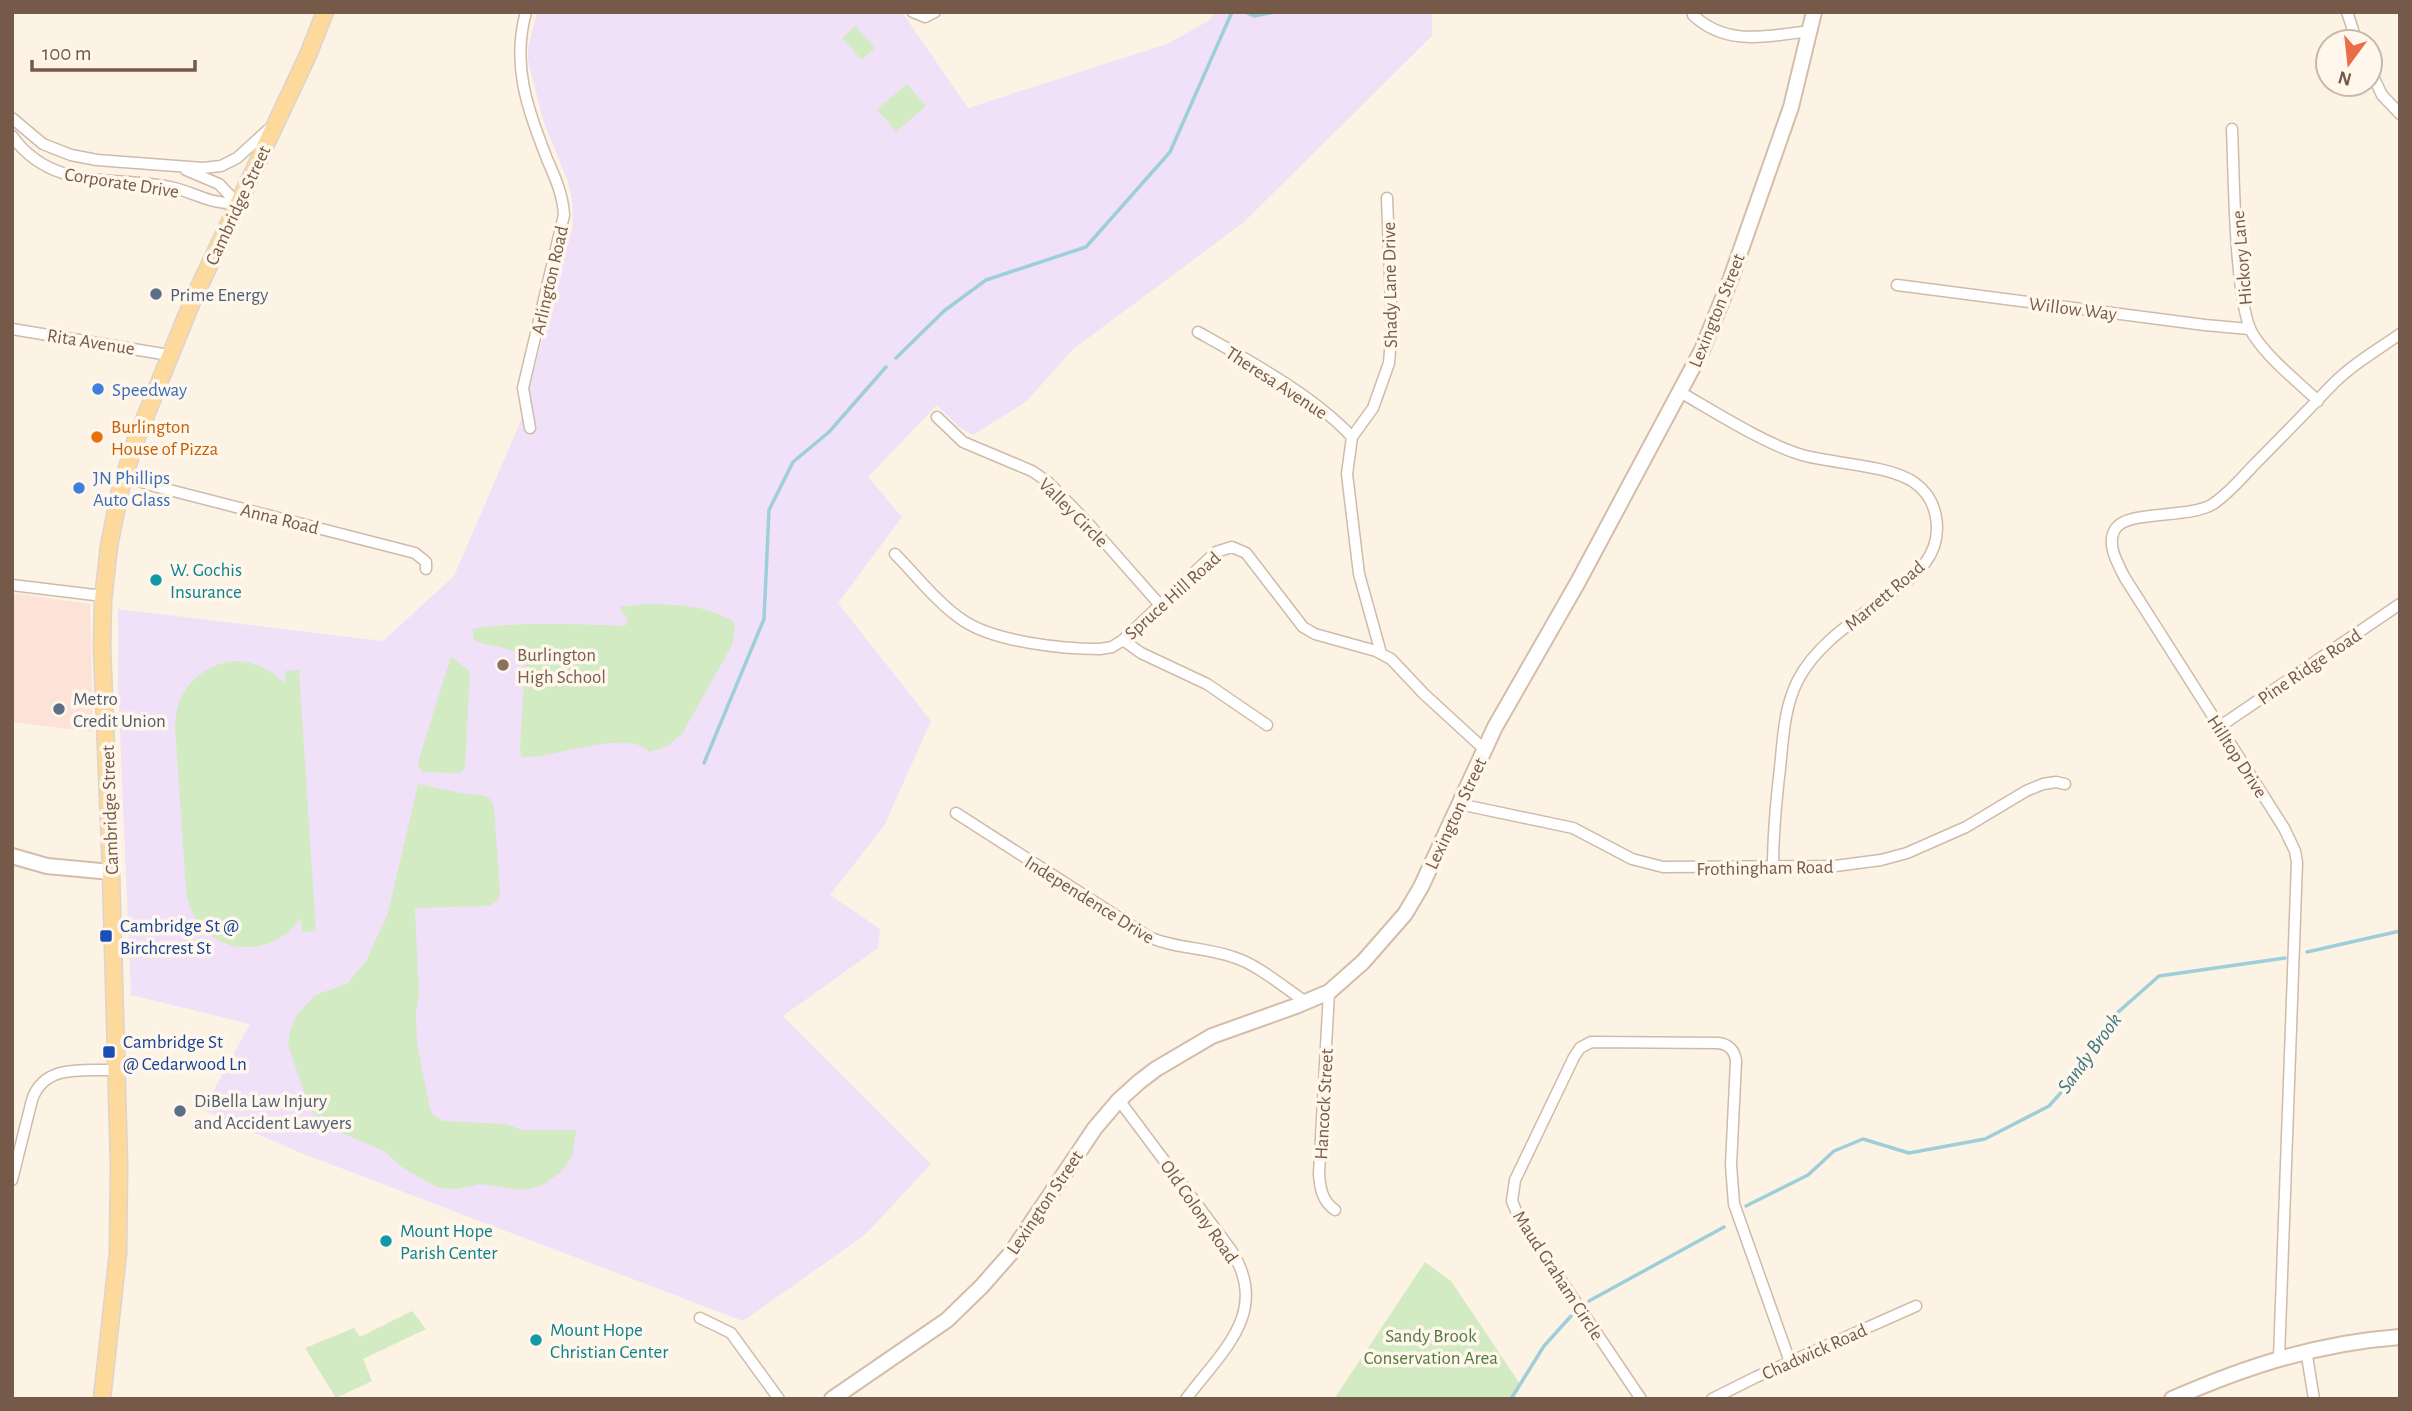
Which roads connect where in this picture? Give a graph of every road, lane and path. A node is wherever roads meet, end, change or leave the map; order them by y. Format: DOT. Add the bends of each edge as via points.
graph roads {
  1 [pos="325,12"];
  2 [pos="526,12"];
  3 [pos="913,12"];
  4 [pos="935,12"];
  5 [pos="1814,12"];
  6 [pos="1693,15"];
  7 [pos="1810,32"];
  8 [pos="2384,97"];
  9 [pos="2400,114"];
  10 [pos="12,118"];
  11 [pos="275,124"];
  12 [pos="2232,129"];
  13 [pos="12,136"];
  14 [pos="159,164"];
  15 [pos="1387,198"];
  16 [pos="237,203"];
  17 [pos="1897,285"];
  18 [pos="2249,329"];
  19 [pos="12,330"];
  20 [pos="1198,332"];
  21 [pos="2400,334"];
  22 [pos="169,355"];
  23 [pos="1680,391"];
  24 [pos="2318,401"];
  25 [pos="937,417"];
  26 [pos="530,428"];
  27 [pos="1352,437"];
  28 [pos="124,476"];
  29 [pos="895,554"];
  30 [pos="426,569"];
  31 [pos="12,584"];
  32 [pos="103,596"];
  33 [pos="2400,604"];
  34 [pos="1160,605"];
  35 [pos="1123,640"];
  36 [pos="1381,653"];
  37 [pos="1267,725"];
  38 [pos="2219,727"];
  39 [pos="1484,749"];
  40 [pos="2065,784"];
  41 [pos="1459,804"];
  42 [pos="956,813"];
  43 [pos="12,856"];
  44 [pos="1773,868"];
  45 [pos="111,872"];
  46 [pos="1329,992"];
  47 [pos="1306,1002"];
  48 [pos="117,1070"];
  49 [pos="1119,1100"];
  50 [pos="12,1180"];
  51 [pos="1335,1210"];
  52 [pos="1916,1306"];
  53 [pos="700,1318"];
  54 [pos="2400,1337"];
  55 [pos="2306,1350"];
  56 [pos="2279,1358"];
  57 [pos="1790,1362"];
  58 [pos="833,1398"];
  59 [pos="102,1399"];
  60 [pos="779,1399"];
  61 [pos="1186,1399"];
  62 [pos="1642,1399"];
  63 [pos="1712,1399"];
  64 [pos="2172,1399"];
  65 [pos="2314,1399"];
  1 -- 11 [label="main road, Cambridge Street"];
  2 -- 26 [label="street, Arlington Road" via="520,69 565,215 523,388"];
  3 -- 4 [label="street" via="925,18"];
  5 -- 7 [label="street, Lexington Street"];
  6 -- 7 [label="street" via="1706,27 1727,35"];
  7 -- 23 [label="street, Lexington Street" via="1797,89 1731,278"];
  8 -- 9 [label="street"];
  10 -- 14 [label="street, Corporate Drive" via="36,140 62,153"];
  11 -- 14 [label="street, Corporate Drive" via="240,156 221,166"];
  11 -- 16 [label="main road, Cambridge Street"];
  12 -- 18 [label="street, Hickory Lane" via="2238,254"];
  13 -- 16 [label="street, Corporate Drive" via="37,160 60,173 160,185 218,203"];
  14 -- 16 [label="street, Corporate Drive" via="219,184"];
  15 -- 27 [label="street, Shady Lane Drive" via="1389,363 1373,408"];
  16 -- 22 [label="main road, Cambridge Street"];
  17 -- 18 [label="street, Willow Way"];
  18 -- 24 [label="street, Hickory Lane"];
  19 -- 22 [label="street, Rita Avenue"];
  20 -- 27 [label="street, Theresa Avenue" via="1307,399"];
  21 -- 24 [label="street, Hilltop Drive" via="2332,384"];
  22 -- 28 [label="main road, Cambridge Street"];
  23 -- 39 [label="street, Lexington Street"];
  23 -- 44 [label="street, Marrett Road" via="1800,454 1913,481 1933,503 1936,517 1933,549 1925,564 1829,642 1797,681 1784,725"];
  24 -- 38 [label="street, Hilltop Drive" via="2213,504 2177,515 2125,521 2114,531 2113,549 2125,578"];
  25 -- 34 [label="street, Valley Circle" via="964,442 1048,482"];
  27 -- 36 [label="street, Shady Lane Drive" via="1347,474 1359,574"];
  28 -- 30 [label="street, Anna Road" via="415,553 426,562"];
  28 -- 32 [label="main road, Cambridge Street"];
  29 -- 35 [label="street, Spruce Hill Road" via="956,615 996,636 1092,649"];
  31 -- 32 [label="street"];
  32 -- 45 [label="main road, Cambridge Street"];
  33 -- 38 [label="street, Pine Ridge Road"];
  34 -- 35 [label="street, Spruce Hill Road"];
  34 -- 36 [label="street, Spruce Hill Road" via="1216,552 1236,548 1250,558 1303,627"];
  35 -- 37 [label="street" via="1207,684"];
  36 -- 39 [label="street, Spruce Hill Road"];
  38 -- 56 [label="street, Hilltop Drive" via="2284,828 2297,862"];
  39 -- 41 [label="street, Lexington Street"];
  40 -- 44 [label="street, Frothingham Road" via="2043,784 2026,791 1966,827 1907,853 1857,864"];
  41 -- 44 [label="street, Frothingham Road" via="1573,828 1646,864"];
  41 -- 46 [label="street, Lexington Street" via="1405,914"];
  42 -- 47 [label="street, Independence Drive" via="1149,937 1240,959"];
  43 -- 45 [label="street" via="47,866"];
  45 -- 48 [label="main road, Cambridge Street"];
  46 -- 47 [label="street, Lexington Street"];
  46 -- 51 [label="street, Hancock Street" via="1319,1174 1324,1198"];
  47 -- 49 [label="street, Lexington Street" via="1197,1044 1156,1069"];
  48 -- 50 [label="street" via="45,1078 34,1092"];
  48 -- 59 [label="main road, Cambridge Street" via="118,1253"];
  49 -- 58 [label="street, Lexington Street" via="1082,1145 1011,1253 982,1286 947,1320"];
  49 -- 61 [label="street, Old Colony Road" via="1231,1250 1246,1286 1244,1318"];
  52 -- 57 [label="street, Chadwick Road"];
  53 -- 60 [label="street" via="731,1333"];
  54 -- 55 [label="street"];
  55 -- 56 [label="street"];
  55 -- 65 [label="street"];
  56 -- 64 [label="street"];
  57 -- 62 [label="street, Maud Graham Circle" via="1732,1197 1733,1051 1718,1042 1594,1041 1573,1057 1514,1180 1512,1198 1519,1218"];
  57 -- 63 [label="street, Chadwick Road"];
}
